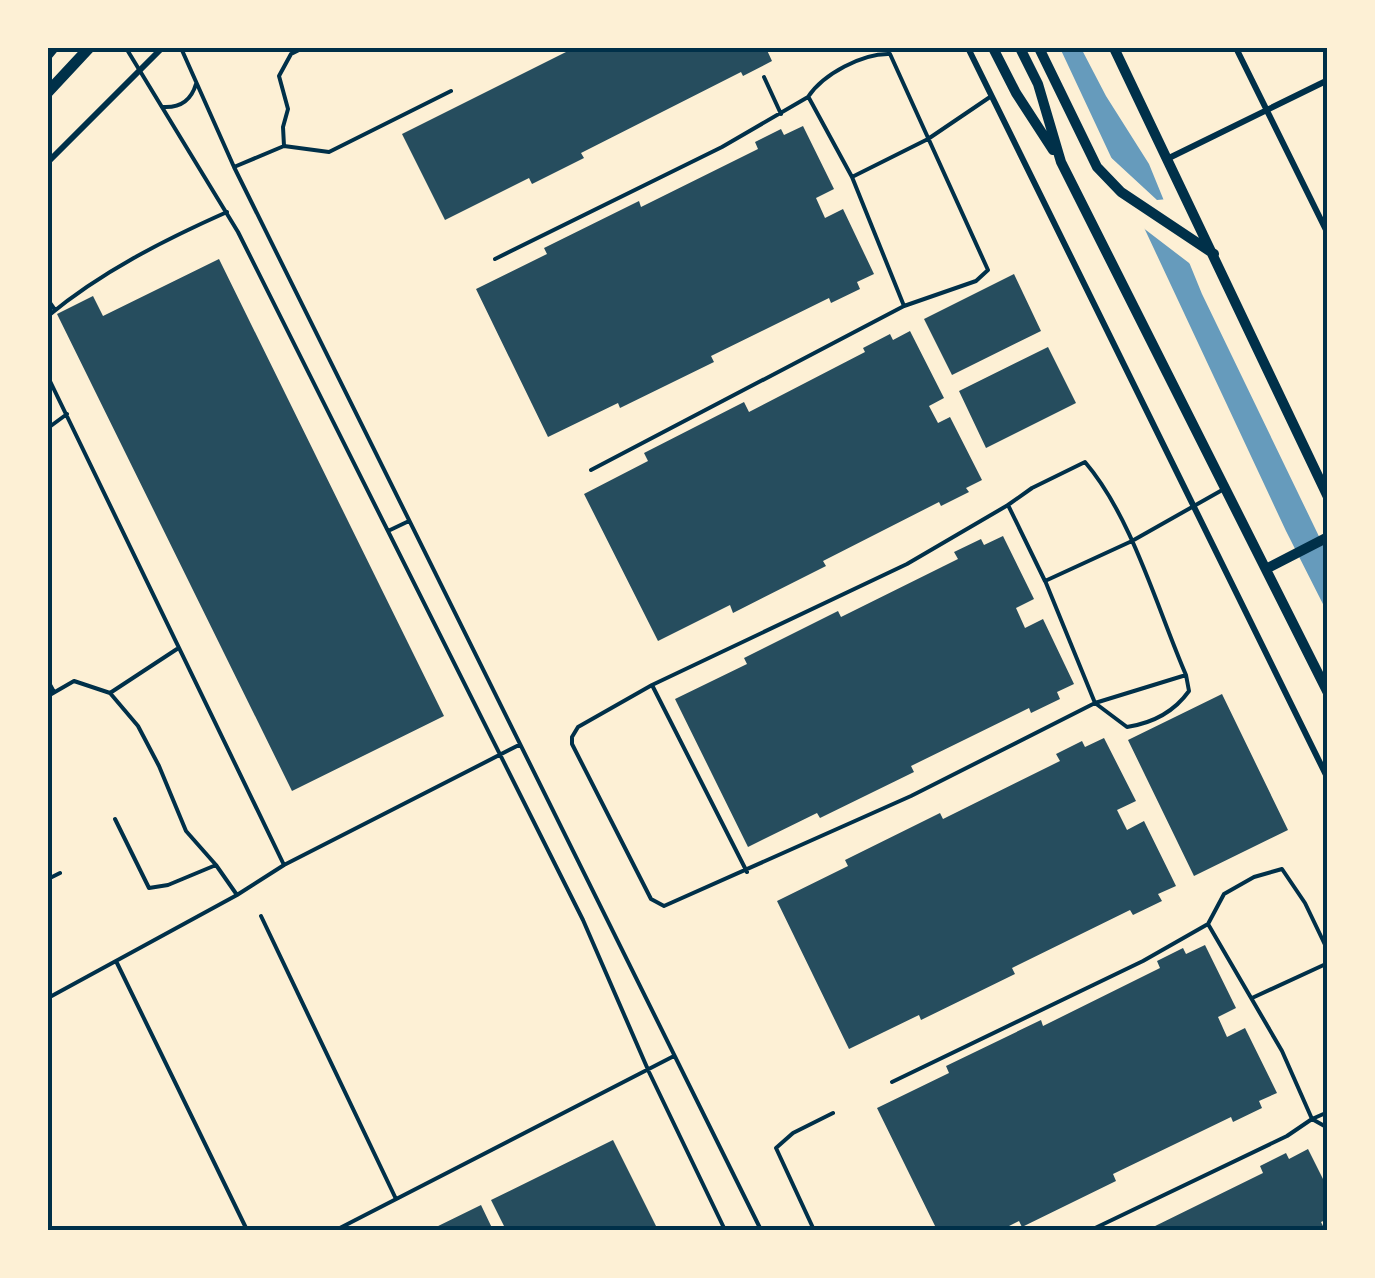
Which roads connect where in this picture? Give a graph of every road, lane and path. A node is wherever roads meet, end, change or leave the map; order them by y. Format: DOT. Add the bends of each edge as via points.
graph roads {
  1 [pos="54,48"];
  2 [pos="89,48"];
  3 [pos="126,48"];
  4 [pos="162,48"];
  5 [pos="181,48"];
  6 [pos="302,48"];
  7 [pos="968,48"];
  8 [pos="993,48"];
  9 [pos="1020,48"];
  10 [pos="1039,48"];
  11 [pos="1114,48"];
  12 [pos="1236,48"];
  13 [pos="48,54"];
  14 [pos="140,69"];
  15 [pos="764,78"];
  16 [pos="196,80"];
  17 [pos="1328,80"];
  18 [pos="451,91"];
  19 [pos="48,92"];
  20 [pos="992,96"];
  21 [pos="808,97"];
  22 [pos="163,107"];
  23 [pos="1266,110"];
  24 [pos="780,114"];
  25 [pos="928,139"];
  26 [pos="284,146"];
  27 [pos="1060,157"];
  28 [pos="1169,158"];
  29 [pos="48,162"];
  30 [pos="234,168"];
  31 [pos="852,176"];
  32 [pos="228,212"];
  33 [pos="1324,219"];
  34 [pos="1328,234"];
  35 [pos="1214,254"];
  36 [pos="495,259"];
  37 [pos="48,300"];
  38 [pos="904,306"];
  39 [pos="56,310"];
  40 [pos="48,316"];
  41 [pos="48,377"];
  42 [pos="67,414"];
  43 [pos="48,428"];
  44 [pos="591,470"];
  45 [pos="1224,488"];
  46 [pos="1328,497"];
  47 [pos="1008,505"];
  48 [pos="1192,506"];
  49 [pos="409,520"];
  50 [pos="388,531"];
  51 [pos="1328,537"];
  52 [pos="1132,541"];
  53 [pos="1266,569"];
  54 [pos="1045,581"];
  55 [pos="177,648"];
  56 [pos="1186,675"];
  57 [pos="48,680"];
  58 [pos="652,685"];
  59 [pos="54,692"];
  60 [pos="110,693"];
  61 [pos="1328,694"];
  62 [pos="48,696"];
  63 [pos="1095,702"];
  64 [pos="520,745"];
  65 [pos="501,756"];
  66 [pos="1328,779"];
  67 [pos="114,819"];
  68 [pos="284,865"];
  69 [pos="216,866"];
  70 [pos="747,872"];
  71 [pos="60,873"];
  72 [pos="48,879"];
  73 [pos="237,895"];
  74 [pos="260,916"];
  75 [pos="1208,924"];
  76 [pos="1328,951"];
  77 [pos="116,961"];
  78 [pos="1328,963"];
  79 [pos="48,998"];
  80 [pos="1252,998"];
  81 [pos="674,1056"];
  82 [pos="649,1072"];
  83 [pos="892,1082"];
  84 [pos="1328,1112"];
  85 [pos="833,1113"];
  86 [pos="1312,1119"];
  87 [pos="1328,1128"];
  88 [pos="396,1199"];
  89 [pos="247,1230"];
  90 [pos="336,1230"];
  91 [pos="725,1230"];
  92 [pos="762,1230"];
  93 [pos="814,1230"];
  94 [pos="1090,1230"];
  1 -- 13 [label="highway"];
  2 -- 19 [label="highway"];
  3 -- 14 [label="lane"];
  4 -- 14 [label="street"];
  5 -- 16 [label="lane"];
  6 -- 26 [label="lane" via="279,76 288,109"];
  7 -- 20 [label="street"];
  8 -- 27 [label="main road"];
  9 -- 27 [label="main road"];
  10 -- 35 [label="main road" via="1097,167 1121,192"];
  11 -- 28 [label="main road"];
  12 -- 23 [label="street"];
  14 -- 22 [label="lane"];
  14 -- 29 [label="street"];
  15 -- 24 [label="lane"];
  16 -- 22 [label="lane" via="186,102"];
  16 -- 30 [label="lane"];
  17 -- 23 [label="street"];
  18 -- 26 [label="lane" via="329,152"];
  20 -- 25 [label="lane"];
  20 -- 48 [label="street"];
  21 -- 24 [label="lane"];
  21 -- 25 [label="lane" via="817,83 874,54 890,54"];
  21 -- 31 [label="lane"];
  22 -- 32 [label="lane"];
  23 -- 28 [label="street"];
  23 -- 33 [label="street"];
  24 -- 36 [label="lane"];
  25 -- 31 [label="lane"];
  25 -- 38 [label="lane" via="988,270 976,282"];
  26 -- 30 [label="lane"];
  27 -- 45 [label="main road"];
  28 -- 35 [label="main road"];
  30 -- 49 [label="lane"];
  31 -- 38 [label="lane"];
  32 -- 39 [label="lane" via="164,240"];
  32 -- 50 [label="lane"];
  33 -- 34 [label="street"];
  35 -- 46 [label="main road"];
  37 -- 39 [label="lane"];
  38 -- 44 [label="lane"];
  39 -- 40 [label="lane"];
  41 -- 42 [label="lane"];
  42 -- 43 [label="lane"];
  42 -- 55 [label="lane"];
  45 -- 48 [label="lane"];
  45 -- 53 [label="main road"];
  47 -- 52 [label="lane" via="1085,462"];
  47 -- 54 [label="lane"];
  47 -- 58 [label="lane" via="907,564"];
  48 -- 52 [label="lane"];
  48 -- 66 [label="street"];
  49 -- 50 [label="lane"];
  49 -- 64 [label="lane"];
  50 -- 65 [label="lane"];
  51 -- 53 [label="main road"];
  52 -- 54 [label="lane"];
  52 -- 56 [label="lane"];
  53 -- 61 [label="main road"];
  54 -- 63 [label="lane"];
  55 -- 60 [label="lane"];
  55 -- 68 [label="lane"];
  56 -- 63 [label="lane"];
  56 -- 63 [label="lane" via="1190,691 1181,702 1145,724 1127,726"];
  57 -- 59 [label="lane"];
  58 -- 70 [label="lane"];
  58 -- 70 [label="lane" via="578,727 572,737 650,899 674,904"];
  59 -- 60 [label="lane" via="74,681"];
  59 -- 62 [label="lane"];
  60 -- 69 [label="lane" via="138,726 186,831"];
  63 -- 70 [label="lane"];
  64 -- 65 [label="lane"];
  64 -- 81 [label="lane"];
  65 -- 68 [label="lane"];
  65 -- 82 [label="lane"];
  67 -- 69 [label="lane" via="149,888"];
  68 -- 73 [label="lane"];
  69 -- 73 [label="lane"];
  71 -- 72 [label="lane"];
  73 -- 77 [label="lane"];
  74 -- 88 [label="lane"];
  75 -- 76 [label="lane" via="1224,894 1282,868"];
  75 -- 80 [label="lane"];
  75 -- 83 [label="lane"];
  77 -- 79 [label="lane"];
  77 -- 89 [label="lane"];
  78 -- 80 [label="lane"];
  80 -- 86 [label="lane"];
  81 -- 82 [label="lane"];
  81 -- 92 [label="lane"];
  82 -- 88 [label="lane"];
  82 -- 91 [label="lane"];
  84 -- 86 [label="lane"];
  85 -- 93 [label="lane" via="776,1148"];
  86 -- 87 [label="lane"];
  86 -- 94 [label="lane"];
  88 -- 90 [label="lane"];
}
